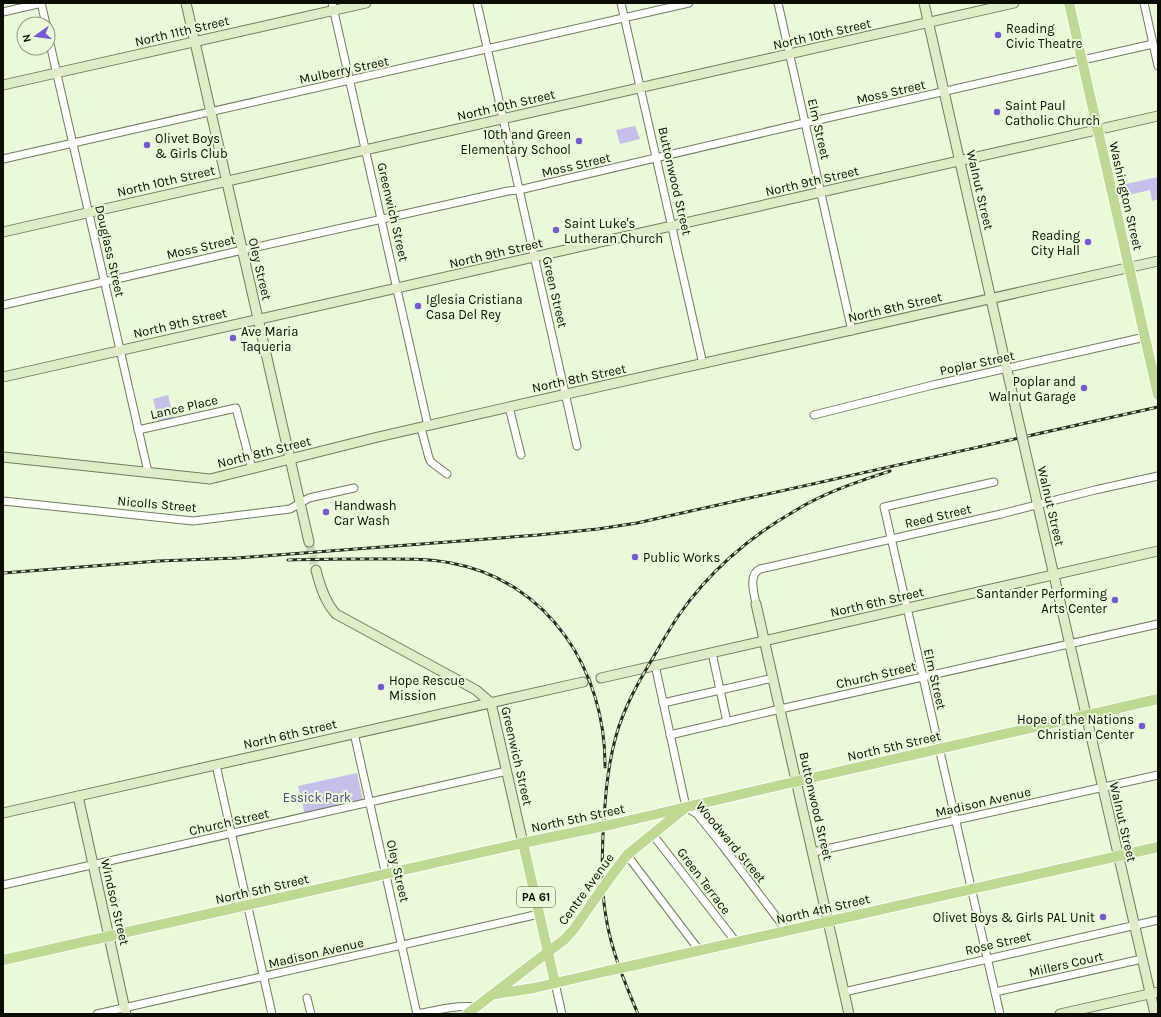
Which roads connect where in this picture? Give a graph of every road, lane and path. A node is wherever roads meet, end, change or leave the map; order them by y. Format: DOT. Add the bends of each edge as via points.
graph roads {
  1 [pos="41,3"];
  2 [pos="186,3"];
  3 [pos="366,3"];
  4 [pos="477,3"];
  5 [pos="621,3"];
  6 [pos="690,3"];
  7 [pos="778,3"];
  8 [pos="924,3"];
  9 [pos="1014,3"];
  10 [pos="1069,3"];
  11 [pos="1144,3"];
  12 [pos="332,7"];
  13 [pos="3,12"];
  14 [pos="44,16"];
  15 [pos="625,18"];
  16 [pos="929,23"];
  17 [pos="195,41"];
  18 [pos="1153,44"];
  19 [pos="488,50"];
  20 [pos="790,55"];
  21 [pos="53,56"];
  22 [pos="1082,60"];
  23 [pos="1158,66"];
  24 [pos="57,73"];
  25 [pos="350,80"];
  26 [pos="3,85"];
  27 [pos="641,88"];
  28 [pos="945,92"];
  29 [pos="211,111"];
  30 [pos="1158,116"];
  31 [pos="504,119"];
  32 [pos="805,123"];
  33 [pos="1098,129"];
  34 [pos="73,143"];
  35 [pos="366,151"];
  36 [pos="657,158"];
  37 [pos="3,159"];
  38 [pos="960,160"];
  39 [pos="227,181"];
  40 [pos="519,190"];
  41 [pos="821,192"];
  42 [pos="89,212"];
  43 [pos="381,219"];
  44 [pos="672,226"];
  45 [pos="3,232"];
  46 [pos="243,250"];
  47 [pos="535,257"];
  48 [pos="1158,261"];
  49 [pos="1129,267"];
  50 [pos="105,281"];
  51 [pos="397,288"];
  52 [pos="991,299"];
  53 [pos="3,305"];
  54 [pos="258,319"];
  55 [pos="852,331"];
  56 [pos="1145,337"];
  57 [pos="121,350"];
  58 [pos="703,364"];
  59 [pos="1007,368"];
  60 [pos="3,377"];
  61 [pos="566,395"];
  62 [pos="1158,395"];
  63 [pos="509,407"];
  64 [pos="814,415"];
  65 [pos="424,427"];
  66 [pos="138,430"];
  67 [pos="577,446"];
  68 [pos="521,455"];
  69 [pos="3,457"];
  70 [pos="291,459"];
  71 [pos="252,469"];
  72 [pos="148,472"];
  73 [pos="448,474"];
  74 [pos="1158,476"];
  75 [pos="994,482"];
  76 [pos="354,488"];
  77 [pos="3,501"];
  78 [pos="300,503"];
  79 [pos="1038,505"];
  80 [pos="891,539"];
  81 [pos="309,542"];
  82 [pos="1158,551"];
  83 [pos="316,570"];
  84 [pos="1054,575"];
  85 [pos="756,604"];
  86 [pos="907,608"];
  87 [pos="1158,624"];
  88 [pos="765,641"];
  89 [pos="1070,645"];
  90 [pos="712,653"];
  91 [pos="655,665"];
  92 [pos="923,677"];
  93 [pos="601,678"];
  94 [pos="773,678"];
  95 [pos="583,682"];
  96 [pos="720,690"];
  97 [pos="1158,699"];
  98 [pos="491,703"];
  99 [pos="663,703"];
  100 [pos="780,709"];
  101 [pos="1086,716"];
  102 [pos="727,722"];
  103 [pos="354,733"];
  104 [pos="670,735"];
  105 [pos="939,750"];
  106 [pos="216,765"];
  107 [pos="507,771"];
  108 [pos="1158,775"];
  109 [pos="797,781"];
  110 [pos="1102,787"];
  111 [pos="78,796"];
  112 [pos="369,803"];
  113 [pos="686,807"];
  114 [pos="3,813"];
  115 [pos="955,820"];
  116 [pos="231,834"];
  117 [pos="653,835"];
  118 [pos="523,843"];
  119 [pos="1158,847"];
  120 [pos="813,852"];
  121 [pos="627,855"];
  122 [pos="1118,856"];
  123 [pos="93,865"];
  124 [pos="385,874"];
  125 [pos="3,885"];
  126 [pos="971,890"];
  127 [pos="247,905"];
  128 [pos="539,914"];
  129 [pos="1158,920"];
  130 [pos="828,921"];
  131 [pos="1134,925"];
  132 [pos="787,931"];
  133 [pos="109,936"];
  134 [pos="736,942"];
  135 [pos="402,945"];
  136 [pos="700,950"];
  137 [pos="548,952"];
  138 [pos="987,958"];
  139 [pos="1142,959"];
  140 [pos="3,960"];
  141 [pos="263,977"];
  142 [pos="555,983"];
  143 [pos="844,992"];
  144 [pos="995,992"];
  145 [pos="1154,993"];
  146 [pos="494,994"];
  147 [pos="307,998"];
  148 [pos="476,1007"];
  149 [pos="126,1011"];
  150 [pos="97,1014"];
  151 [pos="272,1014"];
  152 [pos="311,1014"];
  153 [pos="417,1014"];
  154 [pos="467,1014"];
  155 [pos="562,1014"];
  156 [pos="849,1014"];
  157 [pos="1000,1014"];
  158 [pos="1060,1014"];
  159 [pos="1155,1014"];
  1 -- 13 [label="street"];
  1 -- 14 [label="street"];
  2 -- 17 [label="street, Oley Street"];
  3 -- 12 [label="street, North 11th Street"];
  4 -- 19 [label="street, Green Street"];
  5 -- 15 [label="street, Buttonwood Street"];
  6 -- 15 [label="street, Mulberry Street"];
  7 -- 20 [label="street, Elm Street"];
  8 -- 16 [label="street, Walnut Street"];
  9 -- 16 [label="street, North 10th Street"];
  10 -- 22 [label="main road, Washington Street"];
  11 -- 18 [label="street"];
  12 -- 17 [label="street, North 11th Street"];
  12 -- 25 [label="street, Greenwich Street"];
  15 -- 19 [label="street, Mulberry Street"];
  15 -- 27 [label="street, Buttonwood Street"];
  16 -- 20 [label="street, North 10th Street"];
  16 -- 28 [label="street, Walnut Street"];
  17 -- 24 [label="street, North 11th Street"];
  17 -- 29 [label="street, Oley Street"];
  18 -- 22 [label="street, Moss Street"];
  18 -- 23 [label="street"];
  19 -- 25 [label="street, Mulberry Street"];
  19 -- 31 [label="street, Green Street"];
  20 -- 27 [label="street, North 10th Street"];
  20 -- 32 [label="street, Elm Street"];
  21 -- 24 [label="street, Douglass Street"];
  22 -- 28 [label="street, Moss Street"];
  22 -- 33 [label="main road, Washington Street"];
  24 -- 26 [label="street, North 11th Street"];
  24 -- 34 [label="street, Douglass Street"];
  25 -- 29 [label="street, Mulberry Street"];
  25 -- 35 [label="street, Greenwich Street"];
  27 -- 31 [label="street, North 10th Street"];
  27 -- 36 [label="street, Buttonwood Street"];
  28 -- 32 [label="street, Moss Street"];
  28 -- 38 [label="street, Walnut Street"];
  29 -- 34 [label="street, Mulberry Street"];
  29 -- 39 [label="street, Oley Street"];
  30 -- 33 [label="street, North 9th Street"];
  31 -- 35 [label="street, North 10th Street"];
  31 -- 40 [label="street, Green Street"];
  32 -- 36 [label="street, Moss Street"];
  32 -- 41 [label="street, Elm Street"];
  33 -- 38 [label="street, North 9th Street"];
  33 -- 49 [label="main road, Washington Street"];
  34 -- 37 [label="street, Mulberry Street"];
  34 -- 42 [label="street, Douglass Street"];
  35 -- 39 [label="street, North 10th Street"];
  35 -- 43 [label="street, Greenwich Street"];
  36 -- 40 [label="street, Moss Street"];
  36 -- 44 [label="street, Buttonwood Street"];
  38 -- 41 [label="street, North 9th Street"];
  38 -- 52 [label="street, Walnut Street"];
  39 -- 42 [label="street, North 10th Street"];
  39 -- 46 [label="street, Oley Street"];
  40 -- 43 [label="street, Moss Street"];
  40 -- 47 [label="street, Green Street"];
  41 -- 44 [label="street, North 9th Street"];
  41 -- 55 [label="street, Elm Street"];
  42 -- 45 [label="street, North 10th Street"];
  42 -- 50 [label="street, Douglass Street"];
  43 -- 46 [label="street, Moss Street"];
  43 -- 51 [label="street, Greenwich Street"];
  44 -- 47 [label="street, North 9th Street"];
  44 -- 58 [label="street, Buttonwood Street"];
  46 -- 50 [label="street, Moss Street"];
  46 -- 54 [label="street, Oley Street"];
  47 -- 51 [label="street, North 9th Street"];
  47 -- 61 [label="street, Green Street"];
  48 -- 49 [label="street, North 8th Street"];
  49 -- 52 [label="street, North 8th Street"];
  49 -- 56 [label="main road, Washington Street"];
  50 -- 53 [label="street, Moss Street"];
  50 -- 57 [label="street, Douglass Street"];
  51 -- 54 [label="street, North 9th Street"];
  51 -- 65 [label="street, Greenwich Street"];
  52 -- 55 [label="street, North 8th Street"];
  52 -- 59 [label="street, Walnut Street"];
  54 -- 57 [label="street, North 9th Street"];
  54 -- 70 [label="street, Oley Street"];
  55 -- 58 [label="street, North 8th Street"];
  56 -- 59 [label="street, Poplar Street"];
  56 -- 62 [label="main road, Washington Street"];
  57 -- 60 [label="street, North 9th Street"];
  57 -- 66 [label="street, Douglass Street"];
  58 -- 61 [label="street, North 8th Street"];
  59 -- 64 [label="street, Poplar Street"];
  59 -- 79 [label="street, Walnut Street"];
  61 -- 63 [label="street, North 8th Street"];
  61 -- 67 [label="street, Green Street"];
  63 -- 65 [label="street, North 8th Street"];
  63 -- 68 [label="street"];
  65 -- 70 [label="street, North 8th Street"];
  65 -- 73 [label="street, Greenwich Street" via="431,462"];
  66 -- 71 [label="street, Lance Place" via="236,408"];
  66 -- 72 [label="street, Douglass Street"];
  69 -- 72 [label="street, North 8th Street"];
  70 -- 71 [label="street, North 8th Street"];
  70 -- 78 [label="street, Oley Street"];
  71 -- 72 [label="street, North 8th Street" via="210,479"];
  74 -- 79 [label="street, Reed Street"];
  75 -- 80 [label="street, Elm Street" via="884,507"];
  76 -- 78 [label="street, Nicolls Street" via="309,498"];
  77 -- 78 [label="street, Nicolls Street" via="193,521 290,509"];
  78 -- 81 [label="street, Oley Street"];
  79 -- 80 [label="street, Reed Street"];
  79 -- 84 [label="street, Walnut Street"];
  80 -- 85 [label="street, Reed Street" via="755,571 753,577"];
  80 -- 86 [label="street, Elm Street"];
  82 -- 84 [label="street, North 6th Street"];
  83 -- 98 [label="street, Greenwich Street" via="323,595 336,614 476,690"];
  84 -- 86 [label="street, North 6th Street"];
  84 -- 89 [label="street, Walnut Street"];
  85 -- 88 [label="street, Buttonwood Street"];
  86 -- 88 [label="street, North 6th Street"];
  86 -- 92 [label="street, Elm Street"];
  87 -- 89 [label="street, Church Street"];
  88 -- 90 [label="street, North 6th Street"];
  88 -- 94 [label="street, Buttonwood Street"];
  89 -- 92 [label="street, Church Street"];
  89 -- 101 [label="street, Walnut Street"];
  90 -- 91 [label="street, North 6th Street"];
  90 -- 96 [label="street"];
  91 -- 93 [label="street, North 6th Street"];
  91 -- 99 [label="street, Woodward Street"];
  92 -- 100 [label="street, Church Street"];
  92 -- 105 [label="street, Elm Street"];
  94 -- 96 [label="street"];
  94 -- 100 [label="street, Buttonwood Street"];
  95 -- 98 [label="street, North 6th Street"];
  96 -- 99 [label="street"];
  96 -- 102 [label="street"];
  97 -- 101 [label="main road, North 5th Street"];
  98 -- 103 [label="street, North 6th Street"];
  98 -- 107 [label="street, Greenwich Street"];
  99 -- 104 [label="street, Woodward Street"];
  100 -- 102 [label="street, Church Street"];
  100 -- 109 [label="street, Buttonwood Street"];
  101 -- 105 [label="main road, North 5th Street"];
  101 -- 110 [label="street, Walnut Street"];
  102 -- 104 [label="street, Church Street"];
  103 -- 106 [label="street, North 6th Street"];
  103 -- 112 [label="street, Oley Street"];
  104 -- 113 [label="street, Woodward Street"];
  105 -- 109 [label="main road, North 5th Street"];
  105 -- 115 [label="street, Elm Street"];
  106 -- 111 [label="street, North 6th Street"];
  106 -- 116 [label="street"];
  107 -- 112 [label="street, Church Street"];
  107 -- 118 [label="street, Greenwich Street"];
  108 -- 110 [label="street, Madison Avenue"];
  109 -- 113 [label="main road, North 5th Street"];
  109 -- 120 [label="street, Buttonwood Street"];
  110 -- 115 [label="street, Madison Avenue"];
  110 -- 122 [label="street, Walnut Street"];
  111 -- 114 [label="street, North 6th Street"];
  111 -- 123 [label="street, Windsor Street"];
  112 -- 116 [label="street, Church Street"];
  112 -- 124 [label="street, Oley Street"];
  113 -- 117 [label="main road, Centre Avenue"];
  113 -- 118 [label="main road, North 5th Street, bridge"];
  113 -- 132 [label="street, Woodward Street" via="697,814"];
  115 -- 120 [label="street, Madison Avenue"];
  115 -- 126 [label="street, Elm Street"];
  116 -- 123 [label="street, Church Street"];
  116 -- 127 [label="street"];
  117 -- 121 [label="main road, Centre Avenue"];
  117 -- 134 [label="street, Green Terrace"];
  118 -- 124 [label="main road, North 5th Street"];
  118 -- 128 [label="main road, Greenwich Street / PA 61"];
  119 -- 122 [label="main road, North 4th Street"];
  120 -- 130 [label="street, Buttonwood Street"];
  121 -- 136 [label="street"];
  121 -- 137 [label="main road, Centre Avenue, bridge" via="572,932"];
  122 -- 126 [label="main road, North 4th Street"];
  122 -- 131 [label="street, Walnut Street"];
  123 -- 125 [label="street, Church Street"];
  123 -- 133 [label="street, Windsor Street"];
  124 -- 127 [label="main road, North 5th Street"];
  124 -- 135 [label="street, Oley Street"];
  126 -- 130 [label="main road, North 4th Street"];
  126 -- 138 [label="street, Elm Street"];
  127 -- 133 [label="main road, North 5th Street"];
  127 -- 141 [label="street"];
  128 -- 135 [label="street, Madison Avenue"];
  128 -- 137 [label="main road, Greenwich Street / PA 61"];
  129 -- 131 [label="street, Rose Street"];
  130 -- 132 [label="main road, North 4th Street"];
  130 -- 143 [label="street, Buttonwood Street"];
  131 -- 138 [label="street, Rose Street"];
  131 -- 139 [label="street, Walnut Street"];
  132 -- 134 [label="main road, North 4th Street"];
  133 -- 140 [label="main road, North 5th Street"];
  133 -- 149 [label="street, Windsor Street"];
  134 -- 136 [label="main road, North 4th Street"];
  135 -- 141 [label="street, Madison Avenue"];
  135 -- 153 [label="street, Oley Street"];
  136 -- 142 [label="main road, North 4th Street, bridge"];
  137 -- 142 [label="main road, Greenwich Street / PA 61"];
  137 -- 146 [label="main road, Centre Avenue"];
  138 -- 143 [label="street, Rose Street"];
  138 -- 144 [label="street, Elm Street"];
  139 -- 144 [label="street, Millers Court"];
  139 -- 145 [label="street, Walnut Street"];
  141 -- 149 [label="street, Madison Avenue"];
  141 -- 151 [label="street"];
  142 -- 146 [label="main road, North 4th Street"];
  142 -- 155 [label="street, Greenwich Street"];
  143 -- 156 [label="street, Buttonwood Street"];
  144 -- 157 [label="street, Elm Street"];
  145 -- 158 [label="street"];
  145 -- 159 [label="street, Walnut Street"];
  146 -- 148 [label="main road, Centre Avenue"];
  147 -- 152 [label="street"];
  148 -- 153 [label="street" via="442,1008"];
  148 -- 154 [label="main road, Centre Avenue"];
  149 -- 150 [label="street, Madison Avenue"];
}
